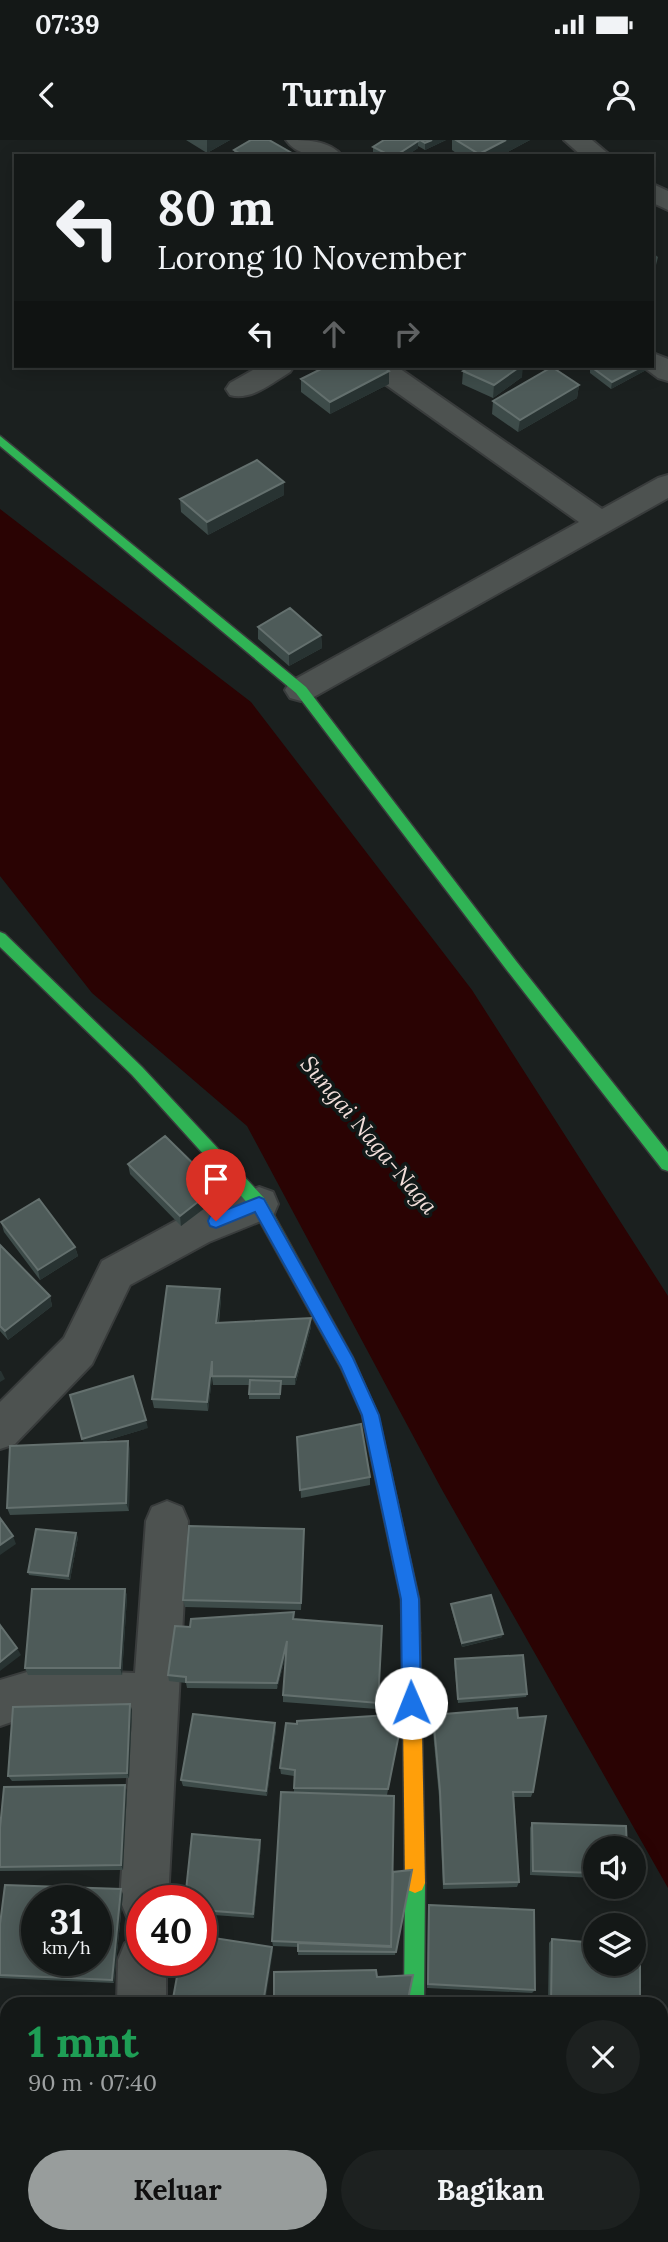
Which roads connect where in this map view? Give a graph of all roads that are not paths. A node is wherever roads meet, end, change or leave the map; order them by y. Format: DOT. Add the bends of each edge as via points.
graph roads {
  1 [pos="298,140"];
  2 [pos="576,140"];
  3 [pos="326,154"];
  4 [pos="596,154"];
  5 [pos="277,368"];
  6 [pos="381,368"];
  7 [pos="240,389"];
  8 [pos="0,440"];
  9 [pos="668,485"];
  10 [pos="601,523"];
  11 [pos="301,690"];
  12 [pos="0,938"];
  13 [pos="668,1164"];
  14 [pos="259,1204"];
  15 [pos="0,1430"];
  16 [pos="167,1521"];
  17 [pos="155,1697"];
  18 [pos="0,1703"];
  19 [pos="145,1885"];
  20 [pos="142,1976"];
  21 [pos="141,1997"];
  22 [pos="414,1997"];
  1 -- 3 [label="street"];
  2 -- 4 [label="street"];
  5 -- 7 [label="street"];
  6 -- 10 [label="street"];
  8 -- 11 [label="street"];
  9 -- 10 [label="street"];
  10 -- 11 [label="street"];
  11 -- 13 [label="street"];
  12 -- 14 [label="street" via="137,1070"];
  14 -- 15 [label="street" via="195,1230 116,1273 78,1351"];
  14 -- 22 [label="street" via="347,1363 370,1415 410,1599"];
  16 -- 17 [label="street"];
  17 -- 18 [label="street" via="37,1691"];
  17 -- 19 [label="street"];
  20 -- 21 [label="street"];
}
